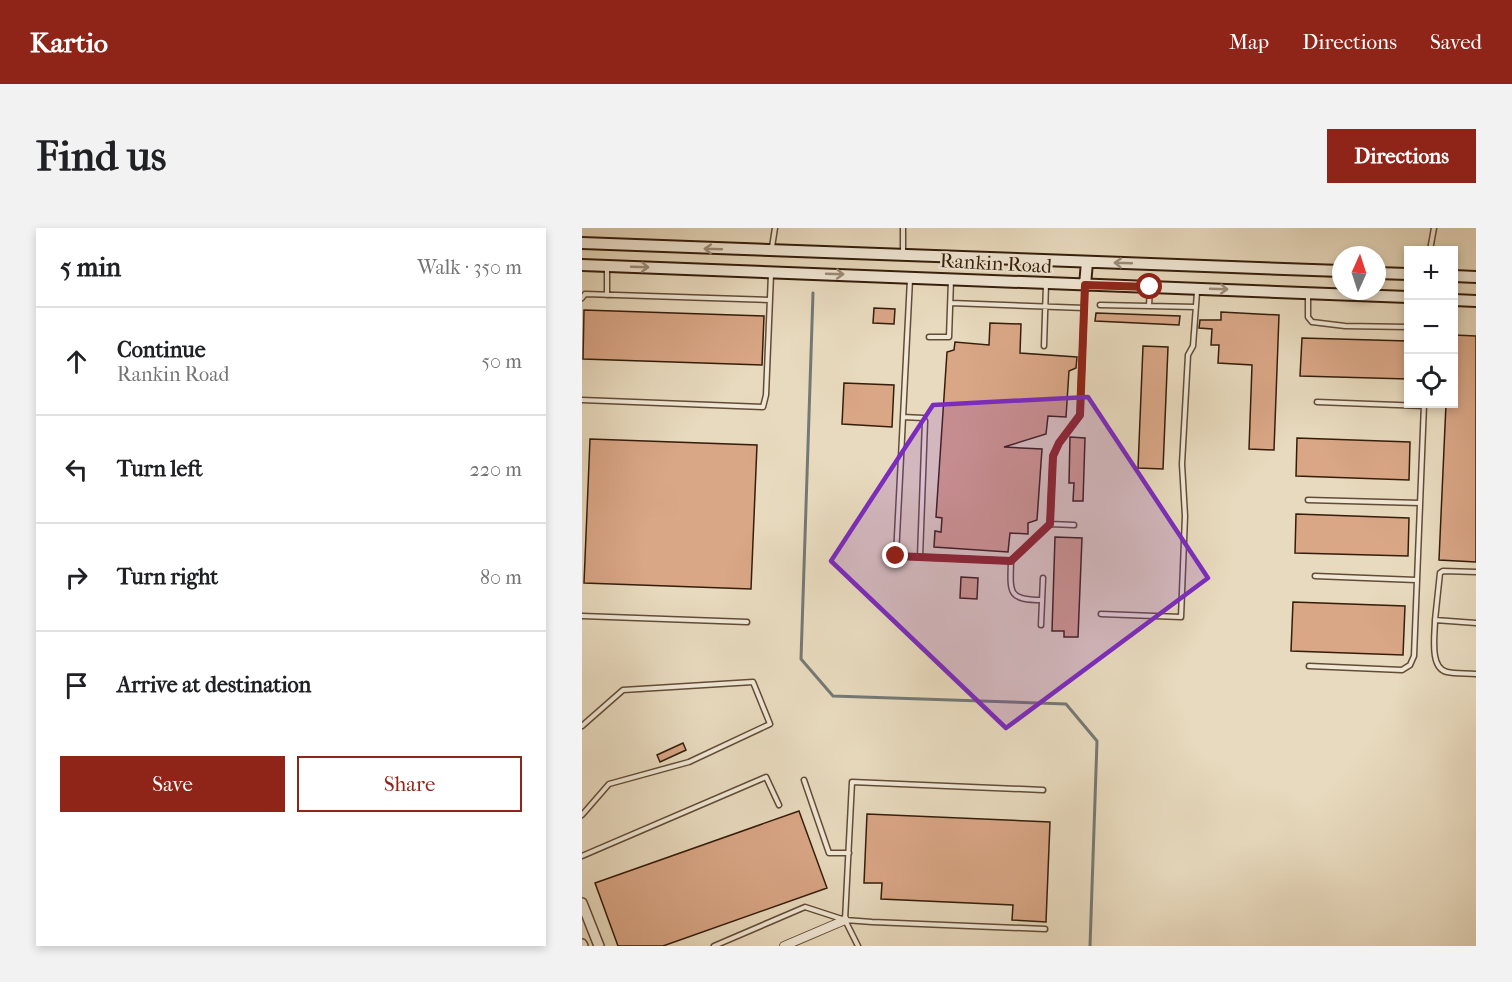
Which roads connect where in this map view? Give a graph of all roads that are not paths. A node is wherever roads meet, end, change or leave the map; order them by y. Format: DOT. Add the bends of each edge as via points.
graph roads {
  1 [pos="774,228"];
  2 [pos="903,228"];
  3 [pos="1434,228"];
  4 [pos="582,243"];
  5 [pos="1431,246"];
  6 [pos="772,251"];
  7 [pos="903,256"];
  8 [pos="1087,262"];
  9 [pos="582,265"];
  10 [pos="607,266"];
  11 [pos="1198,266"];
  12 [pos="1332,271"];
  13 [pos="771,272"];
  14 [pos="1386,273"];
  15 [pos="1404,274"];
  16 [pos="1458,276"];
  17 [pos="910,277"];
  18 [pos="1476,278"];
  19 [pos="951,279"];
  20 [pos="1046,283"];
  21 [pos="1085,285"];
  22 [pos="1150,287"];
  23 [pos="1197,288"];
  24 [pos="1308,293"];
  25 [pos="607,295"];
  26 [pos="1404,297"];
  27 [pos="582,298"];
  28 [pos="770,300"];
  29 [pos="1458,300"];
  30 [pos="1476,301"];
  31 [pos="951,303"];
  32 [pos="1100,305"];
  33 [pos="1149,306"];
  34 [pos="1046,307"];
  35 [pos="1195,307"];
  36 [pos="1084,308"];
  37 [pos="1404,327"];
  38 [pos="928,336"];
  39 [pos="1044,346"];
  40 [pos="582,400"];
  41 [pos="1317,402"];
  42 [pos="1404,404"];
  43 [pos="1424,408"];
  44 [pos="903,417"];
  45 [pos="1308,500"];
  46 [pos="1420,503"];
  47 [pos="1050,524"];
  48 [pos="1074,525"];
  49 [pos="920,557"];
  50 [pos="1011,561"];
  51 [pos="1476,572"];
  52 [pos="1315,576"];
  53 [pos="1043,578"];
  54 [pos="1416,580"];
  55 [pos="1042,600"];
  56 [pos="1101,614"];
  57 [pos="582,616"];
  58 [pos="1435,620"];
  59 [pos="747,622"];
  60 [pos="1476,623"];
  61 [pos="1041,625"];
  62 [pos="1309,666"];
  63 [pos="1476,674"];
  64 [pos="582,726"];
  65 [pos="804,780"];
  66 [pos="1043,790"];
  67 [pos="779,805"];
  68 [pos="582,815"];
  69 [pos="849,853"];
  70 [pos="582,856"];
  71 [pos="582,903"];
  72 [pos="845,920"];
  73 [pos="1045,929"];
  74 [pos="796,944"];
  75 [pos="599,946"];
  76 [pos="714,946"];
  77 [pos="784,946"];
  78 [pos="858,946"];
  1 -- 6 [label="lane"];
  2 -- 7 [label="lane"];
  3 -- 5 [label="lane"];
  6 -- 4 [label="main road, Rankin Road, one-way"];
  6 -- 7 [label="main road, Rankin Road"];
  6 -- 13 [label="main road"];
  7 -- 8 [label="main road, Rankin Road"];
  7 -- 17 [label="main road"];
  11 -- 8 [label="main road, Rankin Road, one-way"];
  8 -- 21 [label="main road"];
  9 -- 10 [label="main road, Rankin Road"];
  10 -- 13 [label="main road, Rankin Road, one-way"];
  10 -- 25 [label="lane"];
  11 -- 12 [label="main road, Rankin Road"];
  11 -- 23 [label="main road"];
  13 -- 17 [label="main road, Rankin Road, one-way"];
  13 -- 28 [label="lane"];
  14 -- 15 [label="main road"];
  16 -- 18 [label="main road"];
  17 -- 19 [label="main road, Rankin Road"];
  17 -- 44 [label="lane"];
  19 -- 20 [label="main road, Rankin Road"];
  19 -- 31 [label="lane"];
  20 -- 21 [label="main road, Rankin Road"];
  20 -- 34 [label="lane"];
  21 -- 22 [label="main road, Rankin Road"];
  21 -- 36 [label="lane"];
  22 -- 23 [label="main road, Rankin Road"];
  22 -- 33 [label="lane"];
  23 -- 24 [label="main road, Rankin Road, one-way"];
  23 -- 35 [label="lane"];
  24 -- 26 [label="main road, Rankin Road"];
  24 -- 37 [label="lane" via="1308,318 1312,322"];
  25 -- 27 [label="lane" via="585,294"];
  25 -- 28 [label="lane"];
  28 -- 40 [label="lane" via="763,406"];
  29 -- 30 [label="main road"];
  31 -- 34 [label="lane"];
  31 -- 38 [label="lane" via="949,337"];
  32 -- 33 [label="lane"];
  33 -- 35 [label="lane"];
  34 -- 36 [label="lane"];
  34 -- 39 [label="lane"];
  35 -- 56 [label="lane" via="1193,346 1188,355 1182,464 1185,516 1181,617"];
  36 -- 47 [label="lane" via="1080,415 1053,456"];
  41 -- 42 [label="lane"];
  43 -- 46 [label="lane"];
  44 -- 49 [label="lane" via="925,421"];
  44 -- 49 [label="lane" via="896,556"];
  45 -- 46 [label="lane"];
  46 -- 54 [label="lane"];
  47 -- 48 [label="lane"];
  47 -- 50 [label="lane"];
  49 -- 50 [label="lane"];
  50 -- 55 [label="lane" via="1012,592 1024,600"];
  51 -- 58 [label="lane" via="1440,573"];
  52 -- 54 [label="lane"];
  53 -- 55 [label="lane"];
  54 -- 62 [label="lane" via="1410,665 1402,670"];
  55 -- 61 [label="lane"];
  57 -- 59 [label="lane"];
  58 -- 60 [label="lane"];
  58 -- 63 [label="lane" via="1434,646 1440,668"];
  64 -- 68 [label="lane" via="623,690 753,682 770,724 689,762 609,784"];
  65 -- 69 [label="lane" via="830,853"];
  66 -- 69 [label="lane" via="852,782"];
  67 -- 70 [label="lane" via="766,777"];
  69 -- 72 [label="lane"];
  71 -- 75 [label="street"];
  72 -- 73 [label="lane"];
  72 -- 74 [label="street"];
  72 -- 76 [label="lane" via="805,908"];
  72 -- 78 [label="lane"];
  74 -- 77 [label="street"];
}
